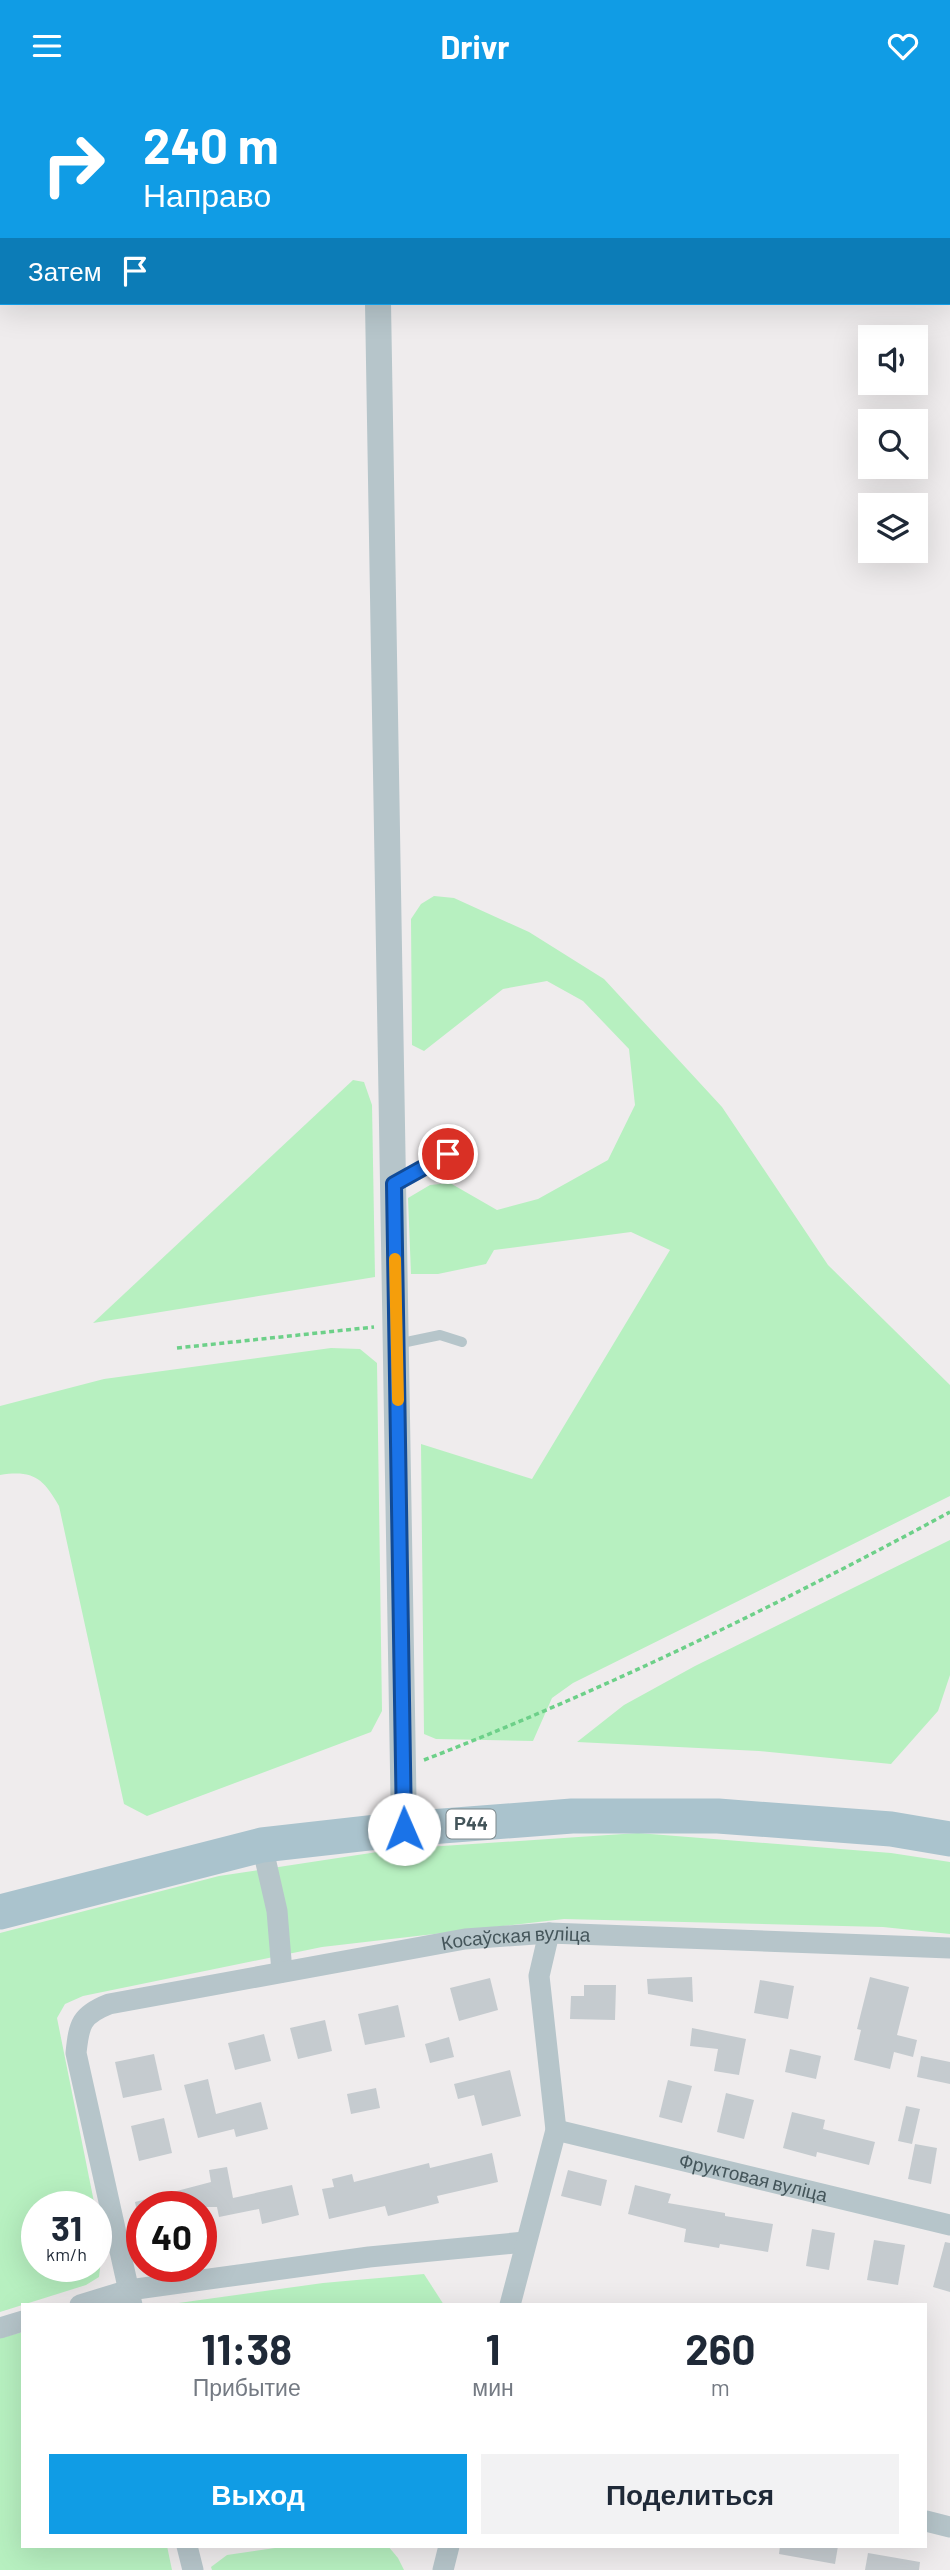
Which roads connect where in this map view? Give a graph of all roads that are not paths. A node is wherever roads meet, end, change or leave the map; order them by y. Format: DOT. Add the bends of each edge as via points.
graph roads {
  1 [pos="378,305"];
  2 [pos="466,1145"];
  3 [pos="394,1184"];
  4 [pos="397,1334"];
  5 [pos="462,1342"];
  6 [pos="404,1829"];
  7 [pos="950,1839"];
  8 [pos="262,1845"];
  9 [pos="0,1912"];
  10 [pos="549,1933"];
  11 [pos="950,1948"];
  12 [pos="282,1972"];
  13 [pos="556,2130"];
  14 [pos="950,2225"];
  15 [pos="525,2242"];
  16 [pos="131,2298"];
  17 [pos="95,2303"];
  18 [pos="510,2303"];
  19 [pos="21,2322"];
  20 [pos="0,2328"];
  21 [pos="927,2521"];
  22 [pos="950,2527"];
  23 [pos="188,2548"];
  24 [pos="448,2548"];
  25 [pos="193,2570"];
  26 [pos="443,2570"];
  1 -- 3 [label="street"];
  2 -- 3 [label="lane"];
  3 -- 4 [label="street"];
  4 -- 5 [label="lane" via="440,1335"];
  4 -- 6 [label="street"];
  6 -- 7 [label="main road, Р44" via="572,1816 718,1816 891,1829"];
  6 -- 8 [label="main road, Р44"];
  8 -- 9 [label="main road, Р44"];
  8 -- 12 [label="street" via="277,1911"];
  10 -- 11 [label="street, Косаўская вуліца"];
  10 -- 12 [label="street, Косаўская вуліца" via="465,1939"];
  10 -- 13 [label="street" via="539,1976"];
  12 -- 16 [label="street, Косаўская вуліца" via="109,2004 89,2012 79,2028 76,2053"];
  13 -- 14 [label="street, Фруктовая вуліца"];
  13 -- 15 [label="street"];
  15 -- 16 [label="street" via="369,2257"];
  15 -- 18 [label="street"];
  16 -- 17 [label="street"];
  19 -- 20 [label="street"];
  21 -- 22 [label="street"];
  23 -- 25 [label="street"];
  24 -- 26 [label="street"];
}
